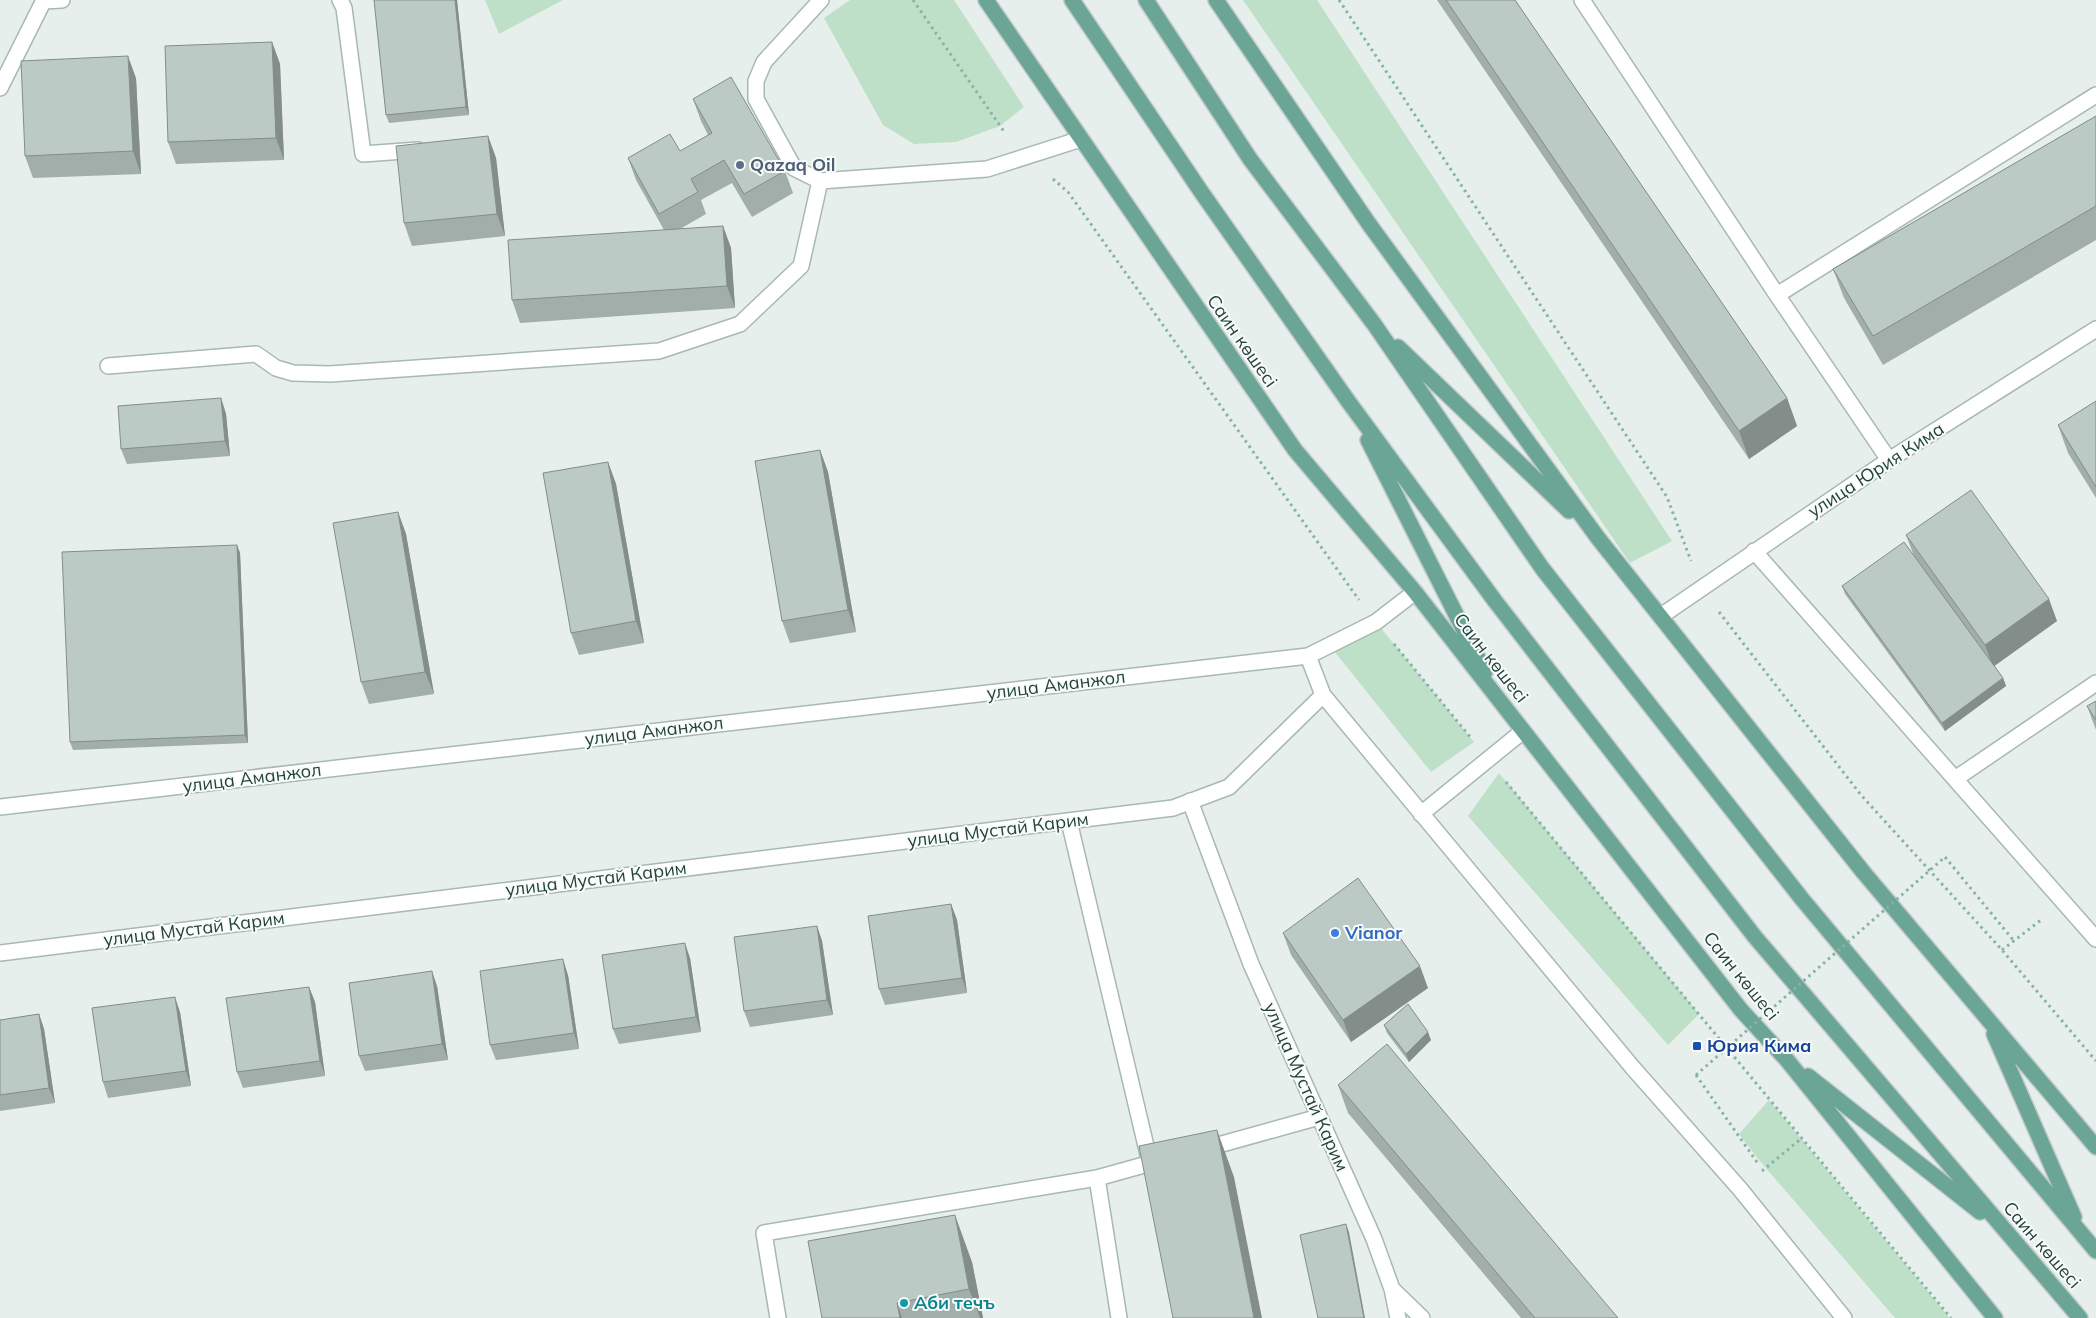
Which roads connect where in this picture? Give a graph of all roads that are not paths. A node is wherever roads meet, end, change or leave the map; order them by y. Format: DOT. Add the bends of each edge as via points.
graph roads {
  1 [pos="62,0"];
  2 [pos="340,0"];
  3 [pos="821,0"];
  4 [pos="986,0"];
  5 [pos="1072,0"];
  6 [pos="1146,0"];
  7 [pos="1216,0"];
  8 [pos="1582,0"];
  9 [pos="43,1"];
  10 [pos="0,88"];
  11 [pos="2096,95"];
  12 [pos="1081,139"];
  13 [pos="433,148"];
  14 [pos="820,181"];
  15 [pos="1777,295"];
  16 [pos="1374,324"];
  17 [pos="2096,329"];
  18 [pos="108,366"];
  19 [pos="1348,401"];
  20 [pos="1889,460"];
  21 [pos="1598,538"];
  22 [pos="1754,551"];
  23 [pos="1415,592"];
  24 [pos="1661,616"];
  25 [pos="1308,656"];
  26 [pos="2096,683"];
  27 [pos="1323,695"];
  28 [pos="1500,701"];
  29 [pos="1524,731"];
  30 [pos="1955,779"];
  31 [pos="1190,801"];
  32 [pos="0,807"];
  33 [pos="1421,814"];
  34 [pos="1069,821"];
  35 [pos="2096,939"];
  36 [pos="0,953"];
  37 [pos="1987,1018"];
  38 [pos="1788,1060"];
  39 [pos="1319,1117"];
  40 [pos="2096,1147"];
  41 [pos="1150,1163"];
  42 [pos="1097,1178"];
  43 [pos="2007,1234"];
  44 [pos="2082,1234"];
  45 [pos="2096,1250"];
  46 [pos="1392,1289"];
  47 [pos="778,1318"];
  48 [pos="1120,1318"];
  49 [pos="1398,1318"];
  50 [pos="1422,1318"];
  51 [pos="1844,1318"];
  52 [pos="1996,1318"];
  53 [pos="2080,1318"];
  1 -- 9 [label="street"];
  2 -- 13 [label="street" via="344,8 364,154"];
  3 -- 14 [label="street" via="764,62 756,81 756,99 794,168"];
  4 -- 12 [label="main road, Саин көшесі"];
  5 -- 19 [label="main road, Саин көшесі"];
  6 -- 16 [label="main road, Саин көшесі" via="1250,159"];
  7 -- 21 [label="main road" via="1368,224"];
  8 -- 15 [label="street"];
  9 -- 10 [label="street"];
  11 -- 15 [label="street"];
  12 -- 14 [label="street" via="987,169"];
  12 -- 23 [label="main road, Саин көшесі" via="1295,450"];
  14 -- 18 [label="street" via="801,266 740,324 659,351 330,374 276,368 256,354"];
  15 -- 20 [label="street"];
  16 -- 21 [label="main road"];
  16 -- 44 [label="main road, Саин көшесі" via="1554,583 1802,899"];
  17 -- 20 [label="street, улица Юрия Кима"];
  19 -- 28 [label="main road"];
  19 -- 43 [label="main road, Саин көшесі" via="1495,601 1755,937"];
  20 -- 22 [label="street, улица Юрия Кима"];
  21 -- 24 [label="main road"];
  22 -- 24 [label="street, улица Юрия Кима"];
  22 -- 30 [label="street"];
  23 -- 25 [label="street, улица Аманжол" via="1376,622"];
  23 -- 28 [label="main road, Саин көшесі"];
  24 -- 37 [label="main road" via="1864,874"];
  25 -- 27 [label="street"];
  25 -- 32 [label="street, улица Аманжол"];
  26 -- 30 [label="street"];
  27 -- 31 [label="street, улица Мустай Карим" via="1229,787"];
  27 -- 33 [label="street"];
  28 -- 29 [label="main road, Саин көшесі"];
  29 -- 33 [label="street"];
  29 -- 38 [label="main road, Саин көшесі" via="1741,1010"];
  30 -- 35 [label="street"];
  31 -- 34 [label="street, улица Мустай Карим" via="1173,808"];
  31 -- 39 [label="street, улица Мустай Карим" via="1251,964"];
  33 -- 51 [label="street" via="1633,1068 1740,1189"];
  34 -- 36 [label="street, улица Мустай Карим"];
  34 -- 41 [label="street"];
  37 -- 40 [label="main road"];
  37 -- 44 [label="main road"];
  38 -- 43 [label="main road"];
  38 -- 52 [label="main road, Саин көшесі"];
  39 -- 41 [label="street"];
  39 -- 46 [label="street, улица Мустай Карим" via="1374,1239"];
  41 -- 42 [label="street"];
  42 -- 47 [label="street" via="764,1233"];
  42 -- 48 [label="street"];
  43 -- 53 [label="main road, Саин көшесі"];
  44 -- 45 [label="main road, Саин көшесі"];
  46 -- 49 [label="street, улица Мустай Карим"];
  46 -- 50 [label="street"];
}
